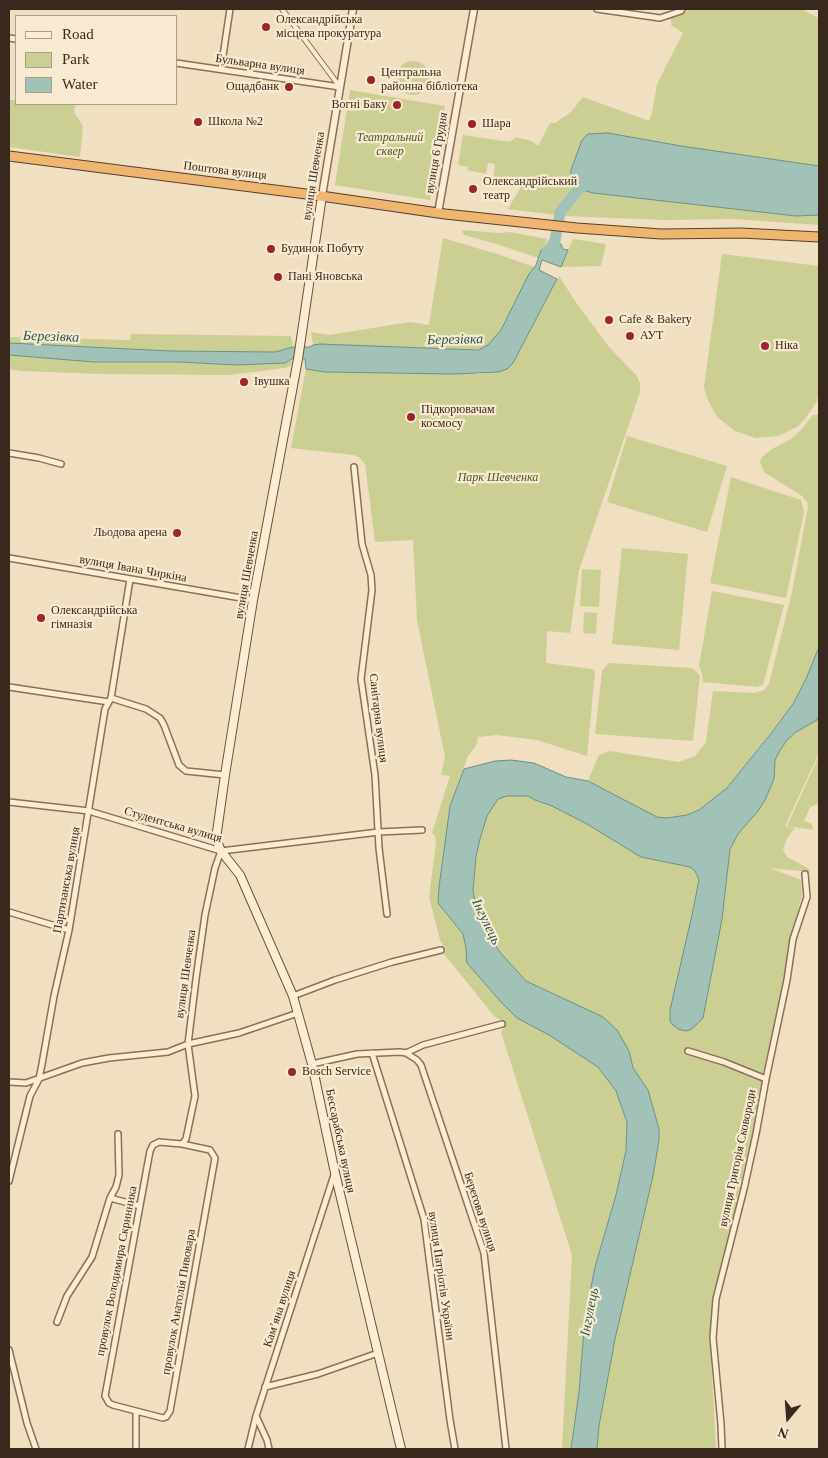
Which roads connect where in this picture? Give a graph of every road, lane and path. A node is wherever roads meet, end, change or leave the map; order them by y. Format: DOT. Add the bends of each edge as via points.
graph roads {
  1 [pos="230,9"];
  2 [pos="282,9"];
  3 [pos="353,9"];
  4 [pos="474,9"];
  5 [pos="597,9"];
  6 [pos="682,9"];
  7 [pos="178,63"];
  8 [pos="221,70"];
  9 [pos="340,87"];
  10 [pos="9,156"];
  11 [pos="322,196"];
  12 [pos="438,213"];
  13 [pos="819,237"];
  14 [pos="9,453"];
  15 [pos="61,464"];
  16 [pos="354,467"];
  17 [pos="9,558"];
  18 [pos="130,579"];
  19 [pos="253,600"];
  20 [pos="9,687"];
  21 [pos="110,700"];
  22 [pos="225,775"];
  23 [pos="9,802"];
  24 [pos="90,811"];
  25 [pos="422,830"];
  26 [pos="379,832"];
  27 [pos="221,851"];
  28 [pos="805,874"];
  29 [pos="9,912"];
  30 [pos="387,914"];
  31 [pos="69,930"];
  32 [pos="441,950"];
  33 [pos="293,996"];
  34 [pos="298,1013"];
  35 [pos="502,1024"];
  36 [pos="188,1044"];
  37 [pos="688,1051"];
  38 [pos="372,1053"];
  39 [pos="406,1053"];
  40 [pos="312,1064"];
  41 [pos="39,1079"];
  42 [pos="766,1079"];
  43 [pos="9,1082"];
  44 [pos="118,1134"];
  45 [pos="182,1144"];
  46 [pos="335,1174"];
  47 [pos="9,1181"];
  48 [pos="110,1198"];
  49 [pos="140,1206"];
  50 [pos="57,1322"];
  51 [pos="9,1350"];
  52 [pos="378,1353"];
  53 [pos="265,1387"];
  54 [pos="136,1412"];
  55 [pos="256,1416"];
  56 [pos="36,1449"];
  57 [pos="136,1449"];
  58 [pos="248,1449"];
  59 [pos="269,1449"];
  60 [pos="400,1449"];
  61 [pos="455,1449"];
  62 [pos="506,1449"];
  63 [pos="722,1449"];
  1 -- 8 [label="street"];
  2 -- 9 [label="street"];
  3 -- 9 [label="street, вулиця Шевченка"];
  4 -- 12 [label="street, вулиця 6 Грудня"];
  5 -- 6 [label="street" via="660,18"];
  7 -- 8 [label="street, Бульварна вулиця"];
  8 -- 9 [label="street, Бульварна вулиця"];
  9 -- 11 [label="street, вулиця Шевченка"];
  10 -- 11 [label="highway, Поштова вулиця"];
  11 -- 12 [label="highway, Поштова вулиця"];
  11 -- 19 [label="main road, вулиця Шевченка" via="298,359"];
  12 -- 13 [label="highway, Поштова вулиця" via="661,234"];
  14 -- 15 [label="street"];
  16 -- 26 [label="street, Санітарна вулиця" via="362,544 372,590 361,679 375,775"];
  17 -- 18 [label="street, вулиця Івана Чиркіна"];
  18 -- 19 [label="street, вулиця Івана Чиркіна"];
  18 -- 21 [label="street, Партизанська вулиця"];
  19 -- 22 [label="main road, вулиця Шевченка"];
  20 -- 21 [label="street"];
  21 -- 22 [label="street" via="146,709 160,718 180,765 186,771"];
  21 -- 24 [label="street, Партизанська вулиця" via="105,709"];
  22 -- 27 [label="main road, вулиця Шевченка" via="216,839"];
  23 -- 24 [label="street, Студентська вулиця"];
  24 -- 27 [label="street, Студентська вулиця"];
  24 -- 31 [label="street, Партизанська вулиця"];
  25 -- 26 [label="street, Студентська вулиця"];
  26 -- 27 [label="street, Студентська вулиця"];
  26 -- 30 [label="street, Санітарна вулиця"];
  27 -- 33 [label="main road, Бессарабська вулиця" via="240,875"];
  27 -- 36 [label="street, вулиця Шевченка" via="205,915"];
  28 -- 42 [label="street, вулиця Григорія Сковороди" via="807,897 793,939"];
  29 -- 31 [label="street"];
  31 -- 41 [label="street, Партизанська вулиця"];
  32 -- 33 [label="street" via="392,962"];
  33 -- 34 [label="main road, Бессарабська вулиця"];
  34 -- 36 [label="street" via="239,1033"];
  34 -- 40 [label="main road, Бессарабська вулиця"];
  35 -- 39 [label="street" via="423,1045"];
  36 -- 41 [label="street" via="168,1052 82,1063"];
  36 -- 45 [label="street, вулиця Шевченка" via="195,1096 186,1139"];
  37 -- 42 [label="street"];
  38 -- 39 [label="street"];
  38 -- 40 [label="street"];
  38 -- 61 [label="street, вулиця Патріотів України" via="424,1219"];
  39 -- 62 [label="street, Берегова вулиця" via="421,1065 484,1253"];
  40 -- 46 [label="main road, Бессарабська вулиця"];
  41 -- 43 [label="street" via="26,1083"];
  41 -- 47 [label="street, Партизанська вулиця" via="30,1096"];
  42 -- 63 [label="street, вулиця Григорія Сковороди" via="744,1189 716,1300 713,1338"];
  44 -- 48 [label="street" via="119,1175"];
  45 -- 49 [label="street, провулок Володимира Скринника" via="159,1142 151,1148"];
  45 -- 54 [label="street, провулок Анатолія Пивовара" via="212,1152 215,1158 213,1170 170,1411 163,1418"];
  46 -- 52 [label="main road, Бессарабська вулиця"];
  46 -- 53 [label="street, Камʼяна вулиця"];
  48 -- 49 [label="street"];
  48 -- 50 [label="street" via="92,1258 67,1296"];
  49 -- 54 [label="street, провулок Володимира Скринника" via="105,1396 109,1403"];
  51 -- 56 [label="street"];
  52 -- 53 [label="street" via="318,1374"];
  52 -- 60 [label="main road, Бессарабська вулиця"];
  53 -- 55 [label="street, Камʼяна вулиця"];
  54 -- 57 [label="street"];
  55 -- 58 [label="street, Камʼяна вулиця"];
  55 -- 59 [label="street"];
}
